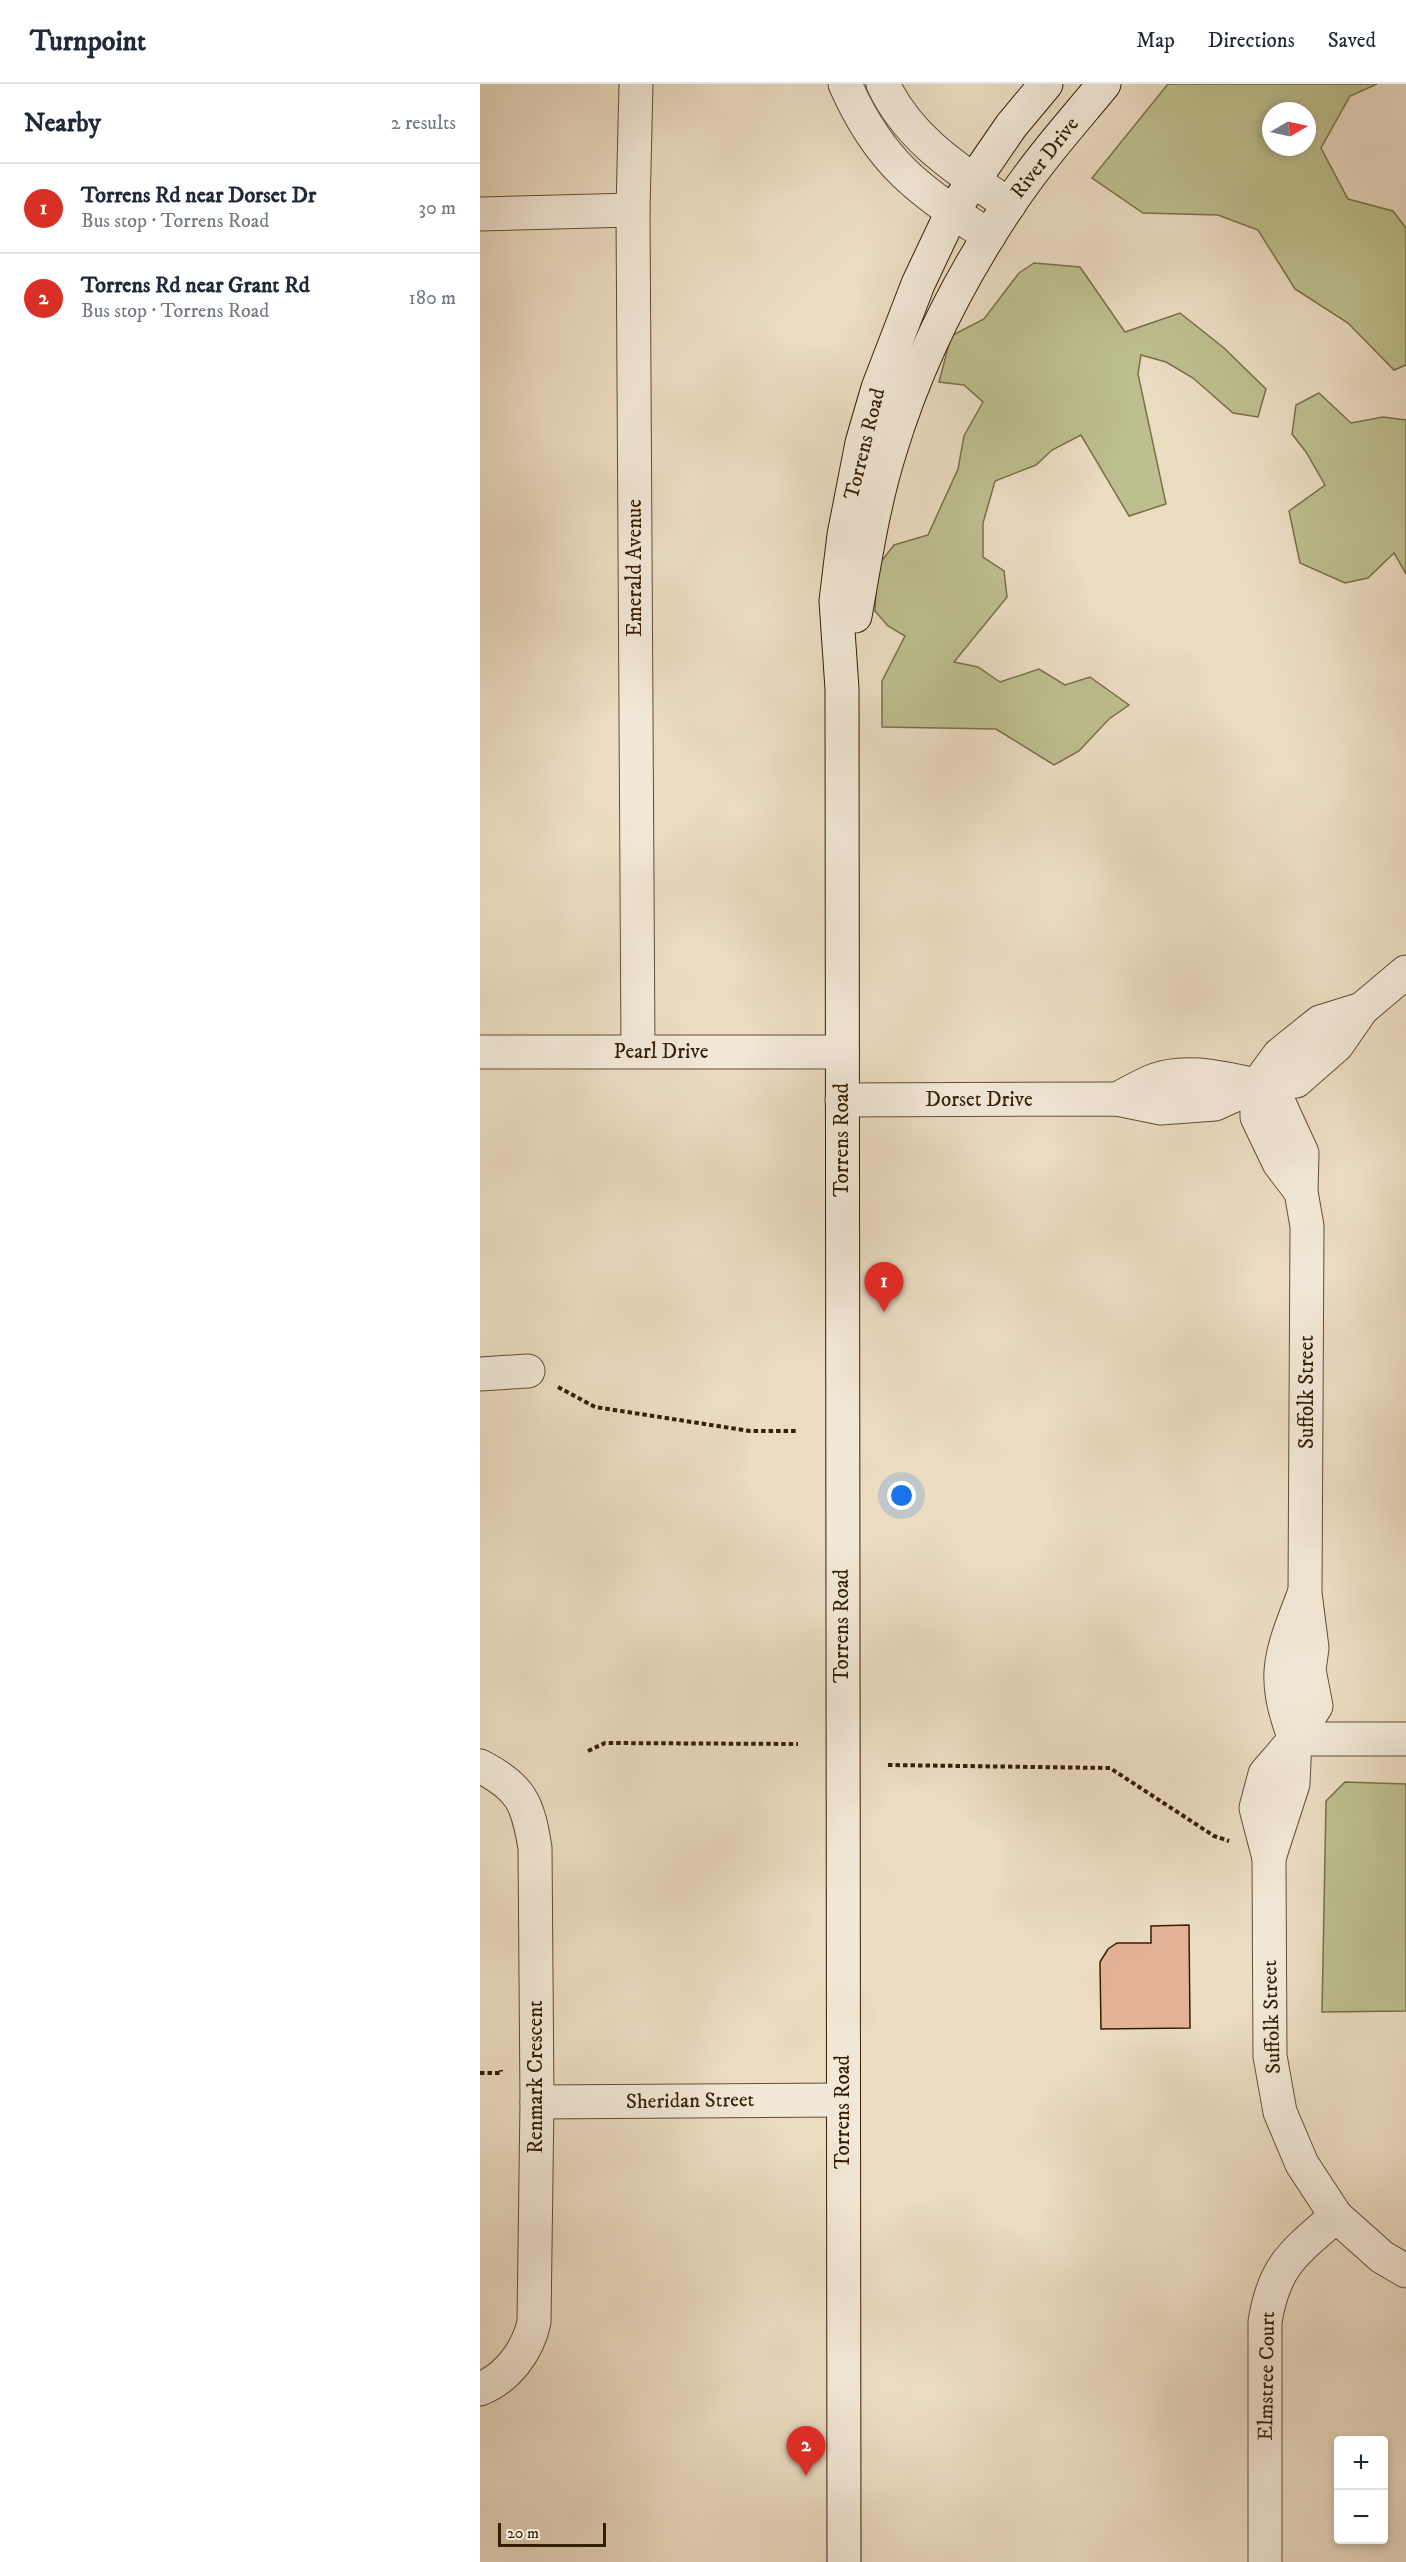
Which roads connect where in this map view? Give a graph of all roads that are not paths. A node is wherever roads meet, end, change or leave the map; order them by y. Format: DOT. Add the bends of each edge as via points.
graph roads {
  1 [pos="636,84"];
  2 [pos="845,84"];
  3 [pos="883,84"];
  4 [pos="1046,84"];
  5 [pos="1104,84"];
  6 [pos="972,179"];
  7 [pos="1009,205"];
  8 [pos="633,210"];
  9 [pos="952,212"];
  10 [pos="480,214"];
  11 [pos="989,236"];
  12 [pos="842,689"];
  13 [pos="1406,972"];
  14 [pos="480,1052"];
  15 [pos="638,1052"];
  16 [pos="842,1052"];
  17 [pos="1257,1085"];
  18 [pos="842,1100"];
  19 [pos="528,1371"];
  20 [pos="480,1374"];
  21 [pos="1295,1739"];
  22 [pos="1406,1739"];
  23 [pos="480,1766"];
  24 [pos="842,2100"];
  25 [pos="537,2102"];
  26 [pos="1336,2216"];
  27 [pos="1406,2271"];
  28 [pos="480,2389"];
  29 [pos="844,2562"];
  30 [pos="1265,2562"];
  1 -- 8 [label="street, Emerald Avenue"];
  2 -- 9 [label="street" via="861,121 890,160"];
  3 -- 6 [label="street" via="891,101 918,135 943,160"];
  4 -- 6 [label="street"];
  5 -- 7 [label="street, River Drive"];
  6 -- 7 [label="street"];
  6 -- 9 [label="street, Torrens Road"];
  7 -- 11 [label="street, Torrens Road"];
  8 -- 10 [label="street"];
  8 -- 15 [label="street, Emerald Avenue"];
  9 -- 11 [label="street"];
  9 -- 12 [label="street, Torrens Road" via="895,339 862,443 836,601"];
  11 -- 12 [label="street, Torrens Road" via="951,302 890,451 868,538"];
  12 -- 16 [label="street, Torrens Road"];
  13 -- 17 [label="street" via="1362,1009 1320,1022 1279,1055"];
  14 -- 15 [label="street, Pearl Drive"];
  15 -- 16 [label="street, Pearl Drive"];
  16 -- 18 [label="street, Torrens Road"];
  17 -- 18 [label="street, Dorset Drive" via="1185,1075 1157,1079 1117,1099"];
  17 -- 21 [label="street, Suffolk Street" via="1257,1116 1279,1163 1301,1192 1307,1226 1305,1593 1312,1648 1309,1670 1316,1706"];
  18 -- 24 [label="street, Torrens Road"];
  19 -- 20 [label="street"];
  21 -- 22 [label="street"];
  21 -- 26 [label="street, Suffolk Street" via="1293,1784 1269,1858 1270,2056 1280,2112 1298,2154"];
  23 -- 25 [label="street, Renmark Crescent" via="514,1787 525,1802 535,1848"];
  24 -- 25 [label="street, Sheridan Street"];
  24 -- 29 [label="street, Torrens Road"];
  25 -- 28 [label="street, Renmark Crescent" via="534,2322 529,2343 513,2363 499,2378"];
  26 -- 27 [label="street, Suffolk Street" via="1382,2257"];
  26 -- 30 [label="street, Elmstree Court" via="1296,2251 1280,2270 1270,2294 1265,2322"];
}
